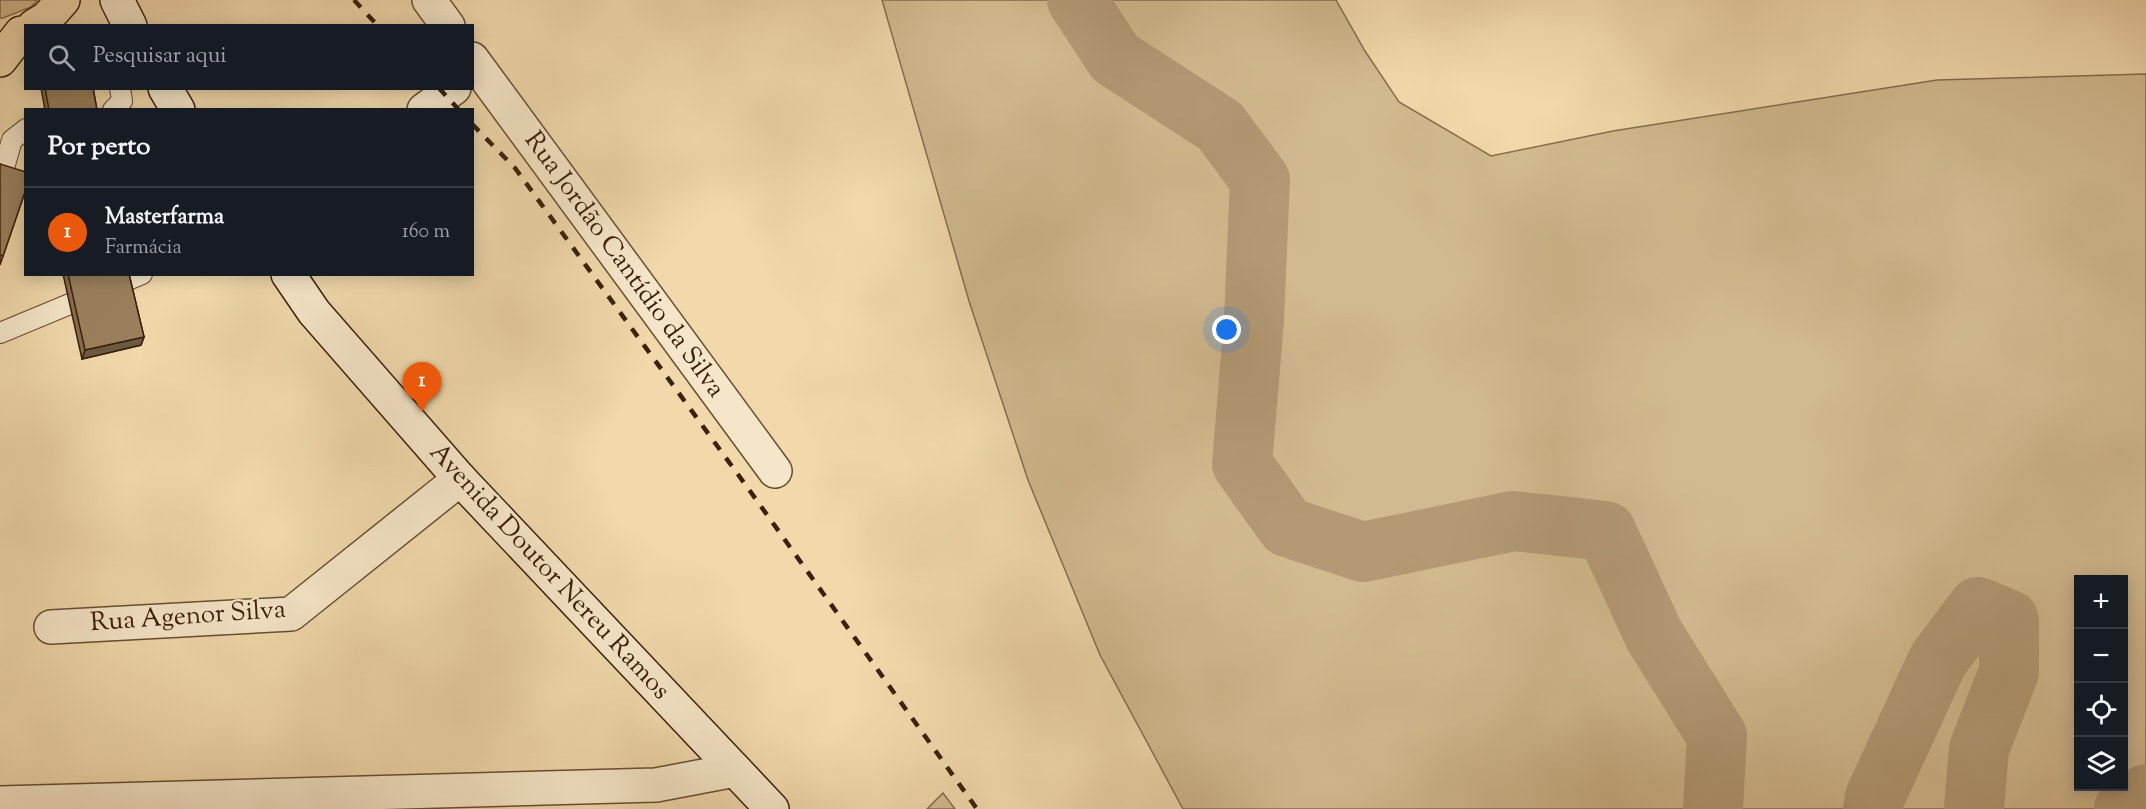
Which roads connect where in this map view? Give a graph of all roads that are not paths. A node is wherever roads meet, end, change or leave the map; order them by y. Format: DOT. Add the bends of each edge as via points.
graph roads {
  1 [pos="63,0"];
  2 [pos="117,0"];
  3 [pos="429,0"];
  4 [pos="36,24"];
  5 [pos="129,24"];
  6 [pos="447,24"];
  7 [pos="21,32"];
  8 [pos="0,60"];
  9 [pos="475,68"];
  10 [pos="120,90"];
  11 [pos="166,90"];
  12 [pos="451,90"];
  13 [pos="115,108"];
  14 [pos="177,108"];
  15 [pos="427,108"];
  16 [pos="24,131"];
  17 [pos="0,182"];
  18 [pos="137,276"];
  19 [pos="289,276"];
  20 [pos="0,333"];
  21 [pos="775,471"];
  22 [pos="460,479"];
  23 [pos="51,627"];
  24 [pos="735,770"];
  25 [pos="0,803"];
  26 [pos="771,809"];
  1 -- 4 [label="main road"];
  2 -- 5 [label="street"];
  3 -- 6 [label="street"];
  7 -- 8 [label="main road"];
  9 -- 21 [label="street, Rua Jordão Cantídio da Silva"];
  10 -- 13 [label="lane" via="122,101"];
  11 -- 14 [label="street"];
  12 -- 15 [label="street"];
  16 -- 17 [label="lane" via="12,140"];
  18 -- 20 [label="lane"];
  19 -- 22 [label="street, Avenida Doutor Nereu Ramos" via="314,312"];
  22 -- 23 [label="street, Rua Agenor Silva" via="291,614"];
  22 -- 24 [label="street, Avenida Doutor Nereu Ramos"];
  24 -- 25 [label="street" via="656,786"];
  24 -- 26 [label="street, Avenida Doutor Nereu Ramos"];
}
